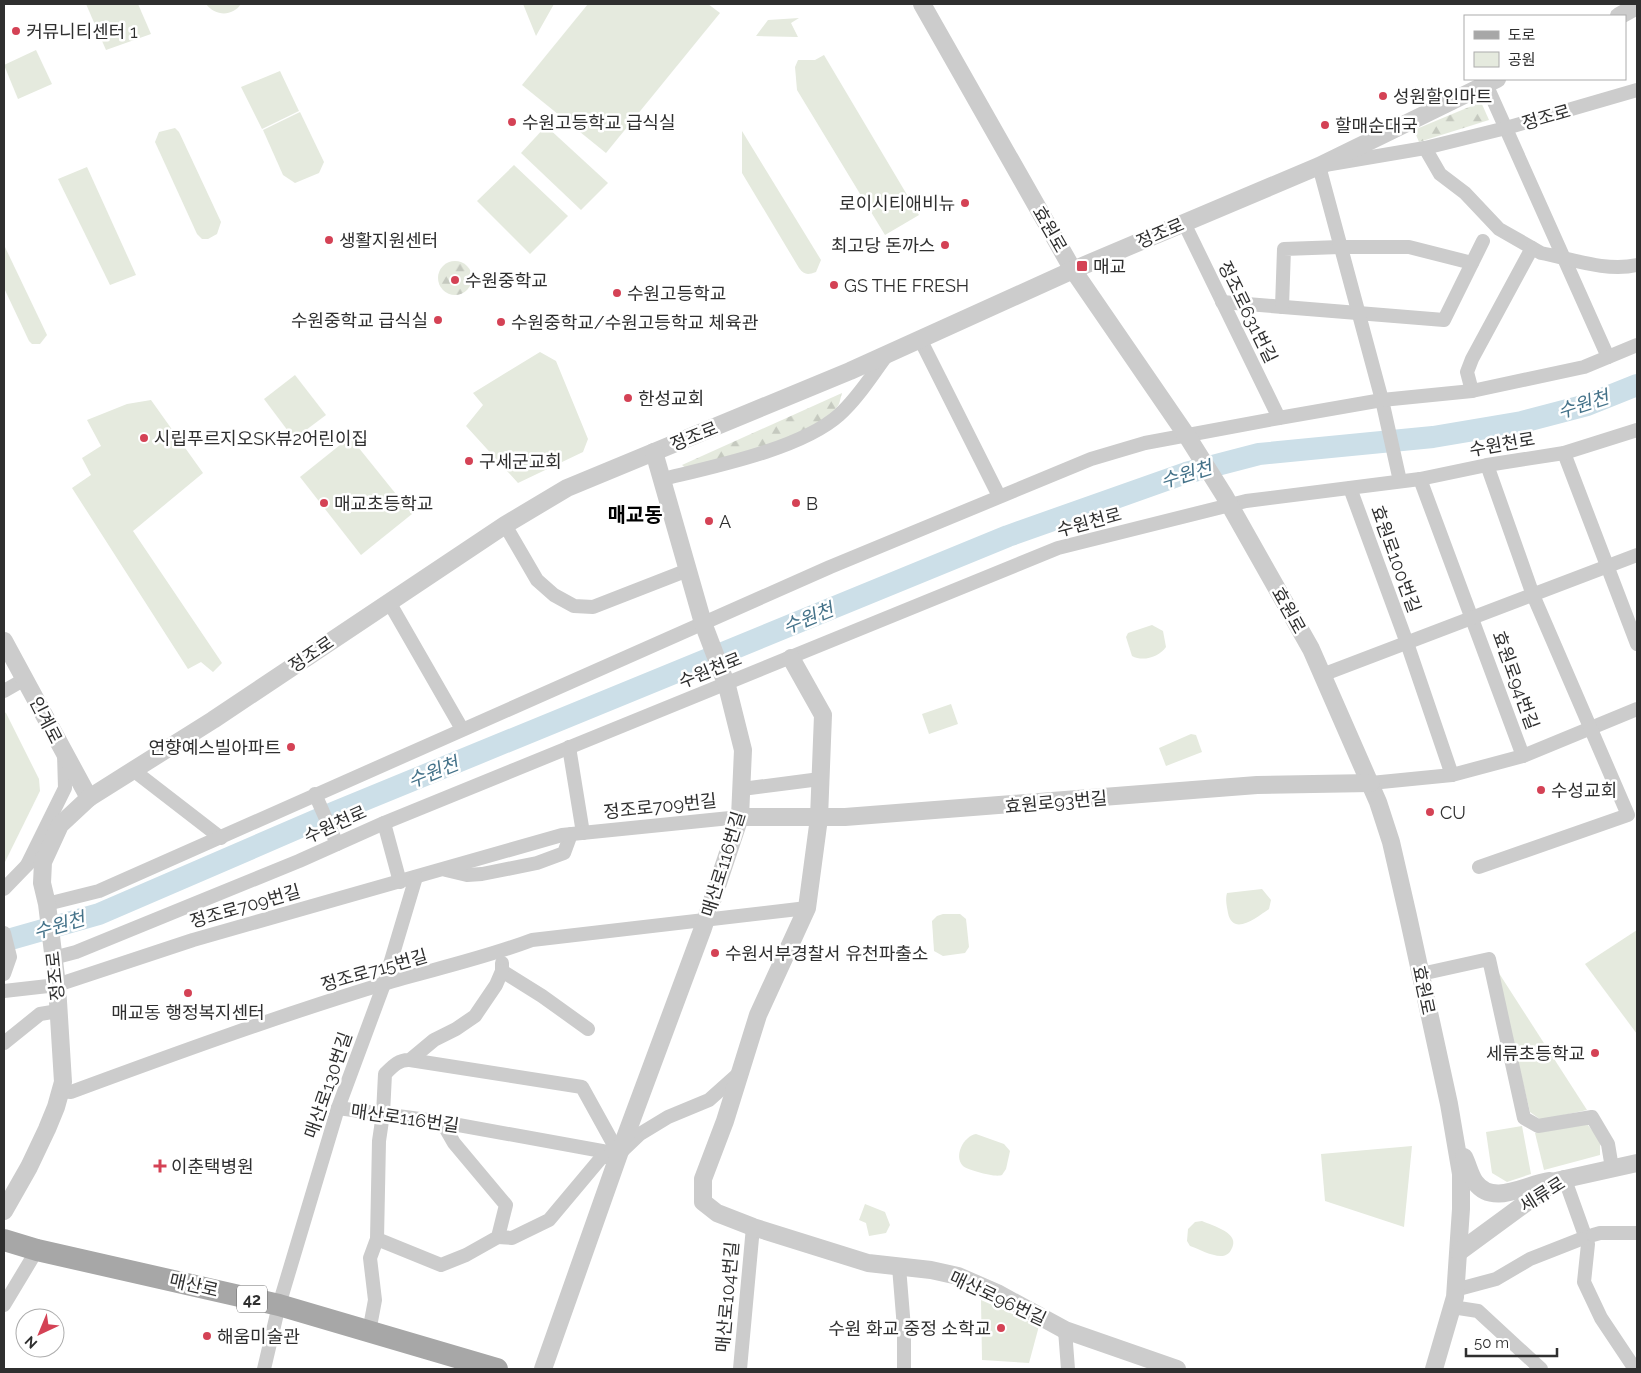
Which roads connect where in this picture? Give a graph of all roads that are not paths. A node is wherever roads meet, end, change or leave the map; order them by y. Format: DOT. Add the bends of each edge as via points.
graph roads {
  1 [pos="922,4"];
  2 [pos="1637,6"];
  3 [pos="1621,15"];
  4 [pos="1492,81"];
  5 [pos="1637,90"];
  6 [pos="1506,128"];
  7 [pos="1425,148"];
  8 [pos="1319,166"];
  9 [pos="1184,223"];
  10 [pos="1483,241"];
  11 [pos="1340,246"];
  12 [pos="1532,248"];
  13 [pos="1563,258"];
  14 [pos="1472,263"];
  15 [pos="1637,264"];
  16 [pos="1073,270"];
  17 [pos="1222,302"];
  18 [pos="1282,307"];
  19 [pos="1358,313"];
  20 [pos="920,340"];
  21 [pos="1637,345"];
  22 [pos="887,355"];
  23 [pos="1608,358"];
  24 [pos="1472,391"];
  25 [pos="1382,400"];
  26 [pos="1279,418"];
  27 [pos="1636,434"];
  28 [pos="1191,442"];
  29 [pos="654,452"];
  30 [pos="1564,453"];
  31 [pos="1487,465"];
  32 [pos="663,479"];
  33 [pos="1420,479"];
  34 [pos="1400,481"];
  35 [pos="1350,488"];
  36 [pos="999,496"];
  37 [pos="1227,500"];
  38 [pos="505,525"];
  39 [pos="1637,555"];
  40 [pos="1607,566"];
  41 [pos="688,570"];
  42 [pos="1533,594"];
  43 [pos="388,602"];
  44 [pos="1473,618"];
  45 [pos="706,627"];
  46 [pos="4,641"];
  47 [pos="1407,643"];
  48 [pos="1637,644"];
  49 [pos="791,658"];
  50 [pos="1322,675"];
  51 [pos="26,679"];
  52 [pos="725,680"];
  53 [pos="4,691"];
  54 [pos="1637,709"];
  55 [pos="462,729"];
  56 [pos="1590,729"];
  57 [pos="569,747"];
  58 [pos="64,754"];
  59 [pos="1524,756"];
  60 [pos="133,770"];
  61 [pos="1452,775"];
  62 [pos="820,779"];
  63 [pos="1370,783"];
  64 [pos="742,789"];
  65 [pos="315,794"];
  66 [pos="89,798"];
  67 [pos="740,816"];
  68 [pos="819,818"];
  69 [pos="384,823"];
  70 [pos="577,834"];
  71 [pos="221,838"];
  72 [pos="52,839"];
  73 [pos="337,844"];
  74 [pos="27,865"];
  75 [pos="1479,867"];
  76 [pos="444,870"];
  77 [pos="416,878"];
  78 [pos="400,882"];
  79 [pos="4,889"];
  80 [pos="47,907"];
  81 [pos="806,908"];
  82 [pos="707,918"];
  83 [pos="4,933"];
  84 [pos="502,952"];
  85 [pos="53,955"];
  86 [pos="502,971"];
  87 [pos="4,974"];
  88 [pos="1421,974"];
  89 [pos="384,984"];
  90 [pos="57,985"];
  91 [pos="4,991"];
  92 [pos="58,1011"];
  93 [pos="588,1029"];
  94 [pos="4,1043"];
  95 [pos="410,1060"];
  96 [pos="737,1075"];
  97 [pos="60,1092"];
  98 [pos="338,1108"];
  99 [pos="383,1114"];
  100 [pos="442,1122"];
  101 [pos="1456,1137"];
  102 [pos="619,1154"];
  103 [pos="1637,1163"];
  104 [pos="1612,1168"];
  105 [pos="1560,1179"];
  106 [pos="4,1211"];
  107 [pos="752,1227"];
  108 [pos="1637,1233"];
  109 [pos="498,1237"];
  110 [pos="377,1238"];
  111 [pos="4,1240"];
  112 [pos="37,1250"];
  113 [pos="1459,1252"];
  114 [pos="899,1267"];
  115 [pos="1454,1299"];
  116 [pos="4,1305"];
  117 [pos="279,1305"];
  118 [pos="1065,1330"];
  119 [pos="369,1332"];
  120 [pos="1169,1368"];
  121 [pos="264,1369"];
  122 [pos="497,1369"];
  123 [pos="543,1369"];
  124 [pos="740,1369"];
  125 [pos="904,1369"];
  126 [pos="1068,1369"];
  127 [pos="1434,1369"];
  128 [pos="1541,1369"];
  129 [pos="1634,1369"];
  1 -- 16 [label="street, 효원로"];
  2 -- 3 [label="street"];
  4 -- 6 [label="street"];
  4 -- 8 [label="street, 정조로"];
  5 -- 6 [label="street, 정조로"];
  6 -- 7 [label="street, 정조로"];
  6 -- 13 [label="street"];
  7 -- 8 [label="street, 정조로"];
  7 -- 12 [label="street" via="1440,174 1465,193 1499,229"];
  8 -- 9 [label="street, 정조로"];
  8 -- 11 [label="street"];
  9 -- 16 [label="street, 정조로"];
  9 -- 17 [label="street, 정조로631번길"];
  10 -- 14 [label="street"];
  11 -- 14 [label="street" via="1409,248"];
  11 -- 18 [label="street" via="1284,249"];
  11 -- 19 [label="street"];
  12 -- 13 [label="street"];
  12 -- 24 [label="street" via="1472,359 1467,372"];
  13 -- 15 [label="street" via="1604,266"];
  13 -- 23 [label="street"];
  14 -- 19 [label="street" via="1444,320"];
  16 -- 20 [label="street, 정조로"];
  16 -- 28 [label="street, 효원로"];
  17 -- 18 [label="street"];
  17 -- 26 [label="street, 정조로631번길"];
  18 -- 19 [label="street"];
  19 -- 25 [label="street"];
  20 -- 22 [label="street, 정조로"];
  20 -- 36 [label="street"];
  21 -- 23 [label="street, 수원천로"];
  22 -- 29 [label="street, 정조로"];
  22 -- 32 [label="street, 정조로" via="838,416 797,440 725,464"];
  23 -- 24 [label="street, 수원천로" via="1584,367"];
  24 -- 25 [label="street, 수원천로"];
  25 -- 26 [label="street, 수원천로"];
  25 -- 34 [label="street"];
  26 -- 28 [label="street, 수원천로"];
  27 -- 30 [label="street, 수원천로"];
  28 -- 36 [label="street, 수원천로" via="1145,443 1091,459"];
  28 -- 37 [label="street, 효원로"];
  29 -- 32 [label="street, 매산로116번길"];
  29 -- 38 [label="street, 정조로" via="567,488"];
  30 -- 31 [label="street, 수원천로"];
  30 -- 40 [label="street"];
  31 -- 33 [label="street, 수원천로"];
  31 -- 42 [label="street"];
  32 -- 41 [label="street, 매산로116번길"];
  33 -- 34 [label="street, 수원천로"];
  33 -- 44 [label="street"];
  34 -- 35 [label="street, 수원천로"];
  35 -- 37 [label="street, 수원천로"];
  35 -- 47 [label="street, 효원로100번길"];
  36 -- 45 [label="street, 수원천로"];
  37 -- 49 [label="street, 수원천로" via="1058,548"];
  37 -- 50 [label="street, 효원로" via="1311,649"];
  38 -- 41 [label="street" via="537,580 574,606 593,607"];
  38 -- 43 [label="street, 정조로"];
  39 -- 40 [label="street, 효원로100번길"];
  40 -- 42 [label="street, 효원로100번길"];
  40 -- 48 [label="street"];
  41 -- 45 [label="street, 매산로116번길"];
  42 -- 44 [label="street, 효원로100번길"];
  42 -- 56 [label="street"];
  43 -- 55 [label="street"];
  43 -- 60 [label="street, 정조로"];
  44 -- 47 [label="street, 효원로100번길"];
  44 -- 59 [label="street, 효원로94번길"];
  45 -- 52 [label="street, 매산로116번길"];
  45 -- 55 [label="street, 수원천로"];
  46 -- 51 [label="street, 인계로"];
  47 -- 50 [label="street, 효원로100번길"];
  47 -- 61 [label="street"];
  49 -- 52 [label="street, 수원천로"];
  49 -- 62 [label="street, 매산로96번길" via="823,715"];
  50 -- 63 [label="street, 효원로"];
  51 -- 53 [label="street"];
  51 -- 58 [label="street, 인계로"];
  52 -- 57 [label="street, 수원천로"];
  52 -- 64 [label="street, 매산로116번길" via="744,750"];
  54 -- 56 [label="street, 효원로94번길"];
  55 -- 65 [label="street, 수원천로"];
  56 -- 59 [label="street, 효원로94번길"];
  56 -- 75 [label="street" via="1628,815"];
  57 -- 69 [label="street, 수원천로"];
  57 -- 70 [label="street, 정조로709번길"];
  58 -- 66 [label="street, 인계로"];
  58 -- 74 [label="street" via="65,788"];
  59 -- 61 [label="street, 효원로94번길"];
  60 -- 66 [label="street, 정조로"];
  60 -- 71 [label="street"];
  61 -- 63 [label="street, 효원로94번길"];
  62 -- 64 [label="street"];
  62 -- 68 [label="street, 매산로96번길"];
  63 -- 68 [label="street, 효원로93번길" via="1258,784 1023,805"];
  63 -- 88 [label="street, 효원로" via="1391,842"];
  64 -- 67 [label="street, 매산로116번길"];
  65 -- 71 [label="street, 수원천로"];
  65 -- 73 [label="street"];
  66 -- 72 [label="street, 정조로" via="60,825"];
  67 -- 68 [label="street, 효원로93번길"];
  67 -- 70 [label="street, 정조로709번길"];
  67 -- 82 [label="street, 매산로116번길"];
  68 -- 81 [label="street, 매산로96번길"];
  69 -- 73 [label="street, 수원천로"];
  69 -- 78 [label="street"];
  70 -- 76 [label="street, 정조로709번길"];
  70 -- 76 [label="street, 정조로709번길" via="564,853 537,863 467,876"];
  71 -- 80 [label="street, 수원천로" via="99,891"];
  72 -- 74 [label="street"];
  72 -- 80 [label="street, 정조로" via="43,862 42,883"];
  73 -- 85 [label="street, 수원천로" via="76,952"];
  74 -- 79 [label="street"];
  76 -- 77 [label="street, 정조로709번길"];
  77 -- 78 [label="street, 정조로709번길"];
  77 -- 89 [label="street, 매산로130번길"];
  78 -- 90 [label="street, 정조로709번길" via="193,940"];
  80 -- 85 [label="street, 정조로"];
  81 -- 82 [label="street, 정조로715번길"];
  81 -- 96 [label="street, 매산로96번길" via="758,1015"];
  82 -- 84 [label="street, 정조로715번길" via="532,940"];
  82 -- 102 [label="street, 매산로116번길"];
  83 -- 87 [label="street" via="10,957"];
  84 -- 86 [label="street"];
  84 -- 89 [label="street, 정조로715번길"];
  85 -- 90 [label="street, 정조로"];
  86 -- 93 [label="street"];
  86 -- 95 [label="street" via="475,1016 434,1040"];
  88 -- 101 [label="street, 효원로"];
  88 -- 104 [label="street" via="1490,959 1524,1118 1538,1126 1592,1117 1608,1144"];
  89 -- 97 [label="street, 정조로715번길" via="71,1092"];
  89 -- 98 [label="street, 매산로130번길"];
  90 -- 91 [label="street"];
  90 -- 92 [label="street, 정조로"];
  92 -- 94 [label="street" via="40,1014"];
  92 -- 97 [label="street, 정조로" via="63,1082"];
  95 -- 99 [label="street" via="404,1059 385,1074"];
  95 -- 102 [label="street" via="582,1087"];
  96 -- 102 [label="street, 매산로116번길" via="709,1100 668,1117 640,1134"];
  96 -- 107 [label="street, 매산로96번길" via="732,1100 703,1180 703,1202 717,1214"];
  97 -- 106 [label="street, 정조로" via="36,1152"];
  98 -- 99 [label="street, 매산로116번길"];
  98 -- 117 [label="street, 매산로130번길"];
  99 -- 100 [label="street, 매산로116번길"];
  99 -- 110 [label="street" via="379,1141"];
  100 -- 102 [label="street, 매산로116번길"];
  100 -- 109 [label="street" via="454,1143 506,1205"];
  101 -- 105 [label="street" via="1472,1178 1489,1193 1505,1194"];
  101 -- 113 [label="street, 효원로" via="1461,1174"];
  102 -- 109 [label="street, 매산로116번길" via="601,1158 549,1220 512,1238"];
  102 -- 123 [label="street, 매산로116번길"];
  103 -- 104 [label="street, 세류로"];
  104 -- 105 [label="street, 세류로"];
  105 -- 113 [label="street, 세류로"];
  105 -- 129 [label="street" via="1588,1244 1584,1282 1601,1318"];
  107 -- 114 [label="street, 매산로96번길" via="868,1263"];
  107 -- 124 [label="street, 매산로104번길"];
  108 -- 115 [label="street" via="1600,1233 1587,1237 1530,1258"];
  109 -- 110 [label="street" via="441,1265"];
  110 -- 119 [label="street" via="370,1258 375,1300"];
  111 -- 112 [label="main road, 매산로 / 42"];
  112 -- 116 [label="street"];
  112 -- 117 [label="main road, 매산로 / 42"];
  113 -- 115 [label="street, 효원로"];
  114 -- 118 [label="street, 매산로96번길" via="958,1276"];
  114 -- 125 [label="street"];
  115 -- 127 [label="street, 효원로"];
  115 -- 128 [label="street" via="1478,1311"];
  117 -- 119 [label="main road, 매산로 / 42"];
  117 -- 121 [label="street, 매산로130번길"];
  118 -- 120 [label="street, 매산로96번길"];
  118 -- 126 [label="street"];
  119 -- 122 [label="main road, 매산로 / 42"];
}
